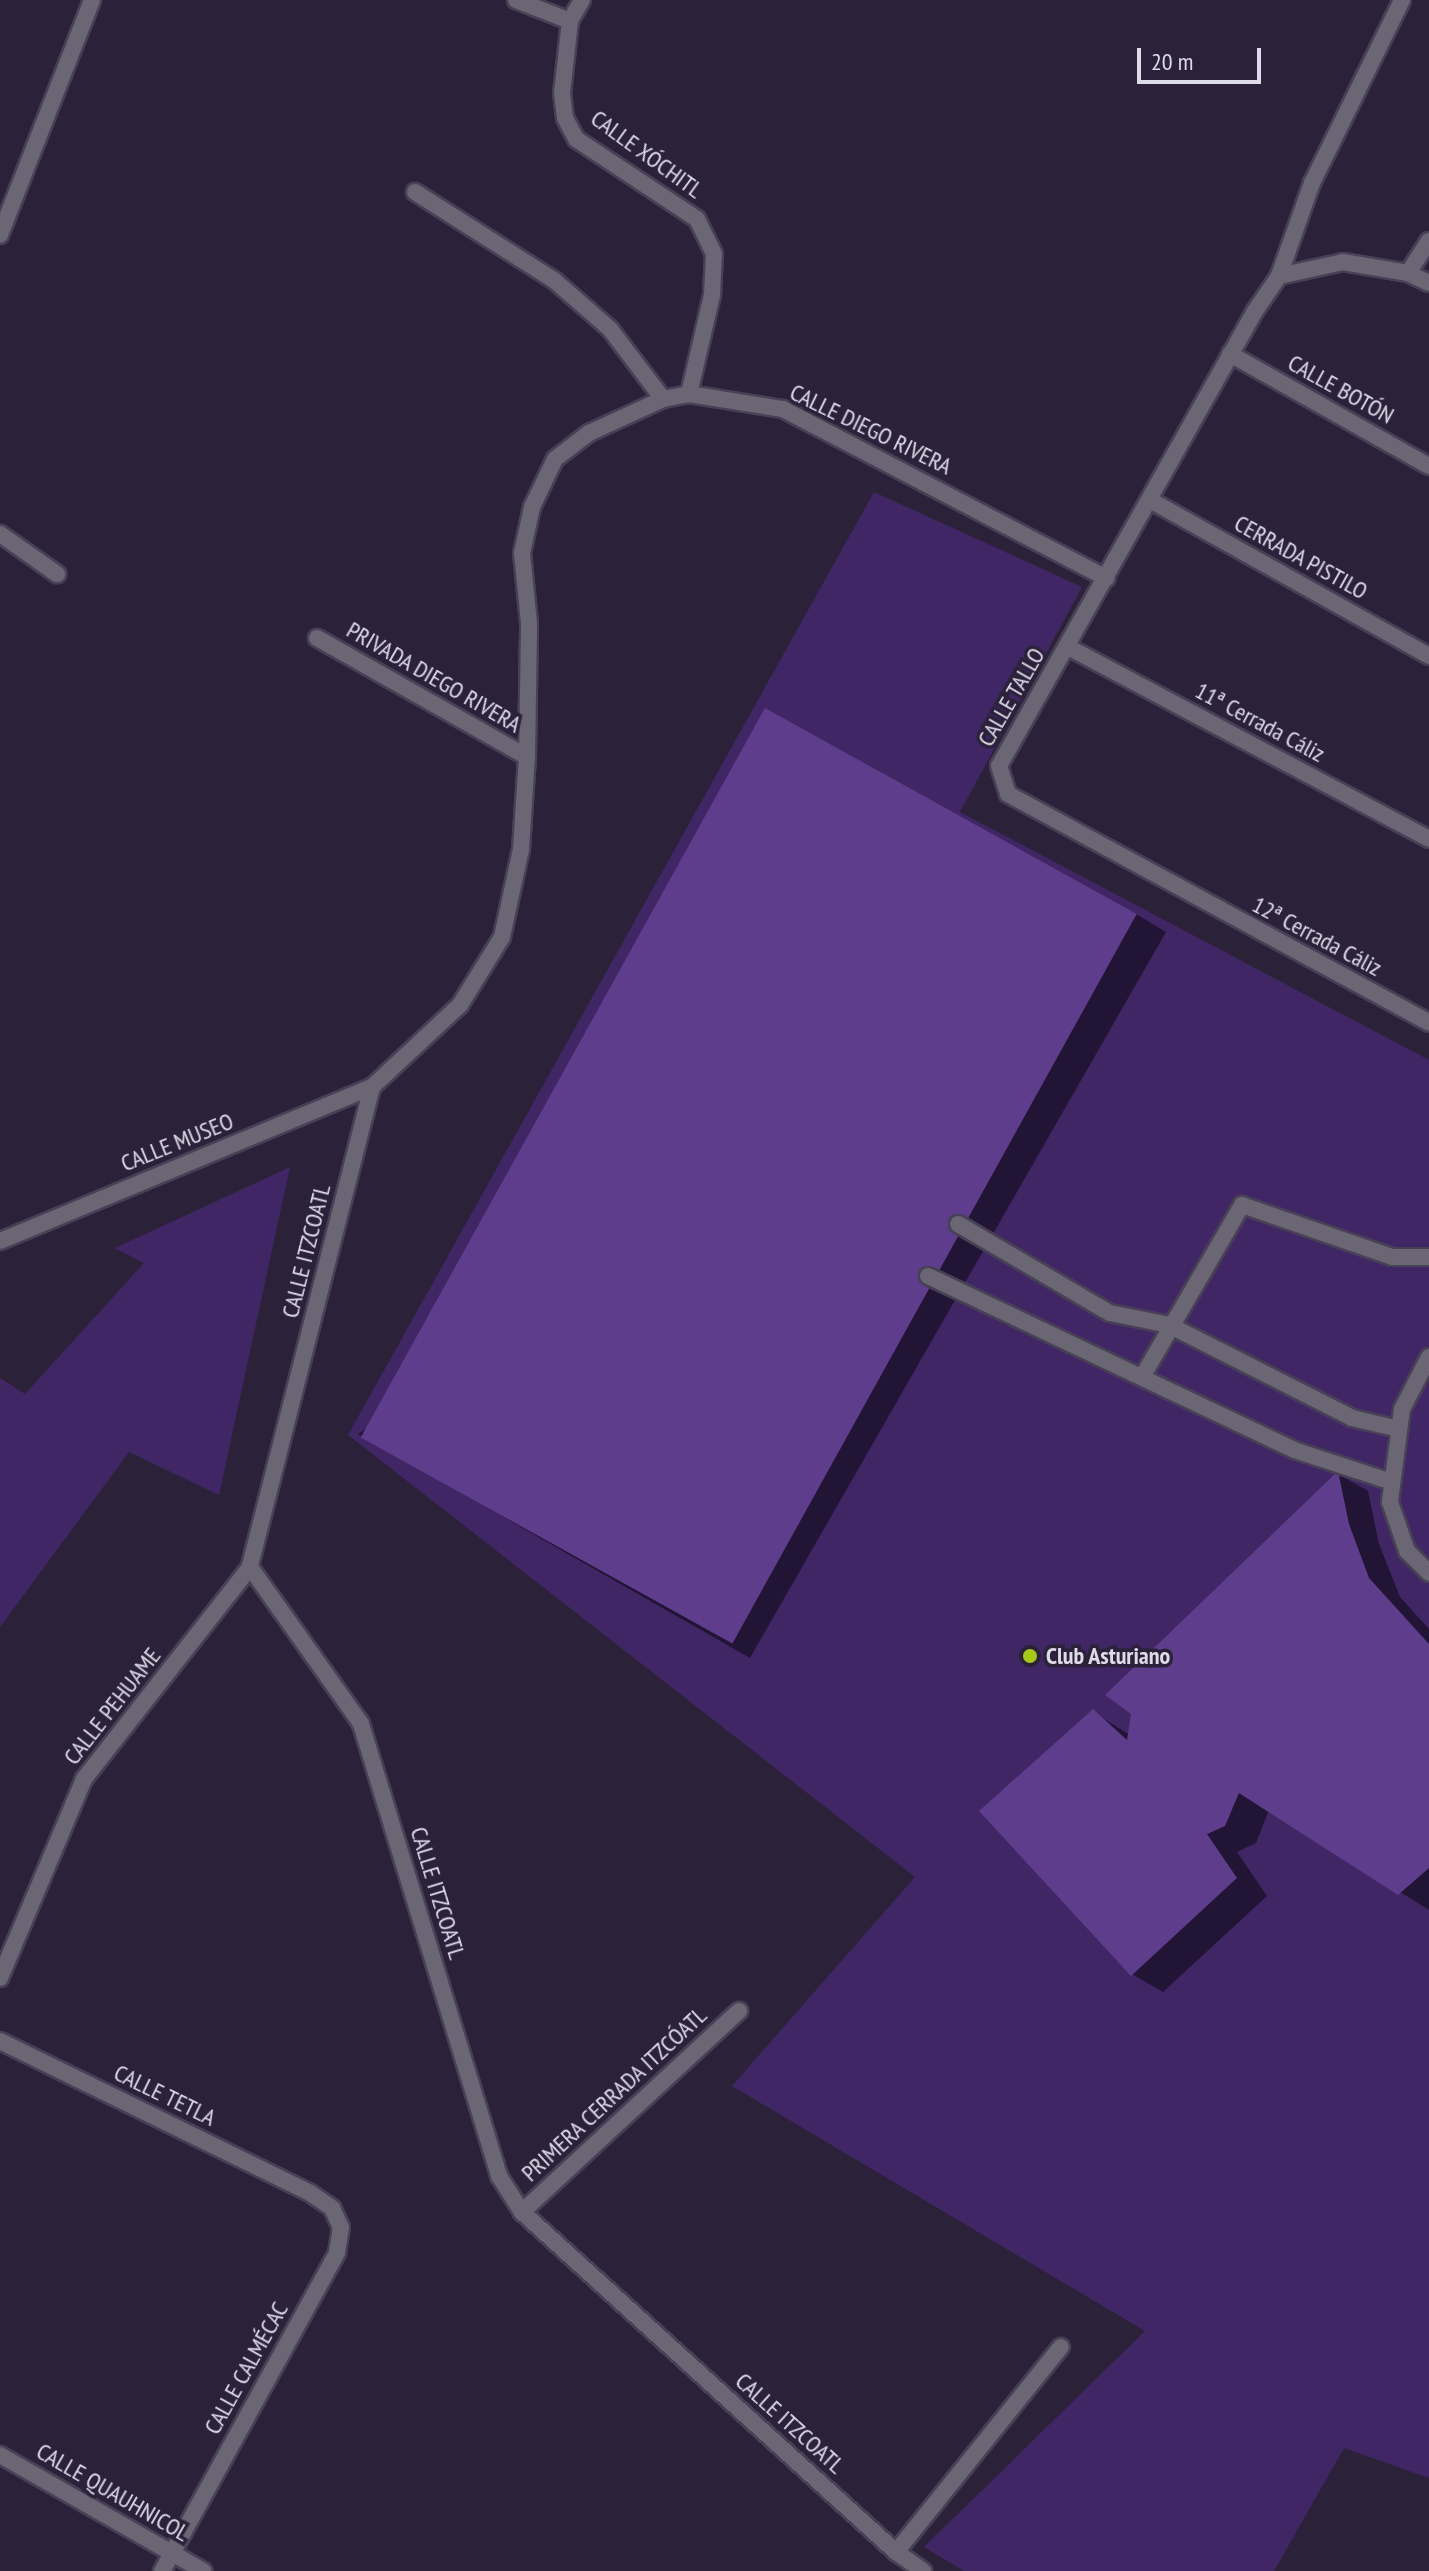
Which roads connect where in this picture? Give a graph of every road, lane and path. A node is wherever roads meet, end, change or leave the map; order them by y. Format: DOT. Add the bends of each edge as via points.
graph roads {
  1 [pos="92,0"];
  2 [pos="516,0"];
  3 [pos="582,0"];
  4 [pos="1402,0"];
  5 [pos="570,21"];
  6 [pos="415,192"];
  7 [pos="0,235"];
  8 [pos="1429,241"];
  9 [pos="1408,273"];
  10 [pos="1279,276"];
  11 [pos="1429,283"];
  12 [pos="1230,354"];
  13 [pos="689,394"];
  14 [pos="663,399"];
  15 [pos="1429,466"];
  16 [pos="1150,500"];
  17 [pos="0,534"];
  18 [pos="57,574"];
  19 [pos="1106,578"];
  20 [pos="317,638"];
  21 [pos="1068,647"];
  22 [pos="1429,656"];
  23 [pos="527,757"];
  24 [pos="1429,839"];
  25 [pos="1182,890"];
  26 [pos="1429,1023"];
  27 [pos="372,1087"];
  28 [pos="958,1224"];
  29 [pos="0,1241"];
  30 [pos="1429,1257"];
  31 [pos="928,1276"];
  32 [pos="1169,1325"];
  33 [pos="1429,1357"];
  34 [pos="1142,1377"];
  35 [pos="1399,1429"];
  36 [pos="1392,1482"];
  37 [pos="250,1567"];
  38 [pos="1429,1573"];
  39 [pos="0,1978"];
  40 [pos="739,2011"];
  41 [pos="0,2041"];
  42 [pos="310,2193"];
  43 [pos="522,2212"];
  44 [pos="1061,2347"];
  45 [pos="0,2455"];
  46 [pos="896,2552"];
  47 [pos="172,2553"];
  48 [pos="162,2571"];
  49 [pos="203,2571"];
  50 [pos="923,2571"];
  1 -- 7 [label="street"];
  2 -- 5 [label="street"];
  3 -- 5 [label="street, CALLE XÓCHITL"];
  4 -- 10 [label="street" via="1312,183"];
  5 -- 13 [label="street, CALLE XÓCHITL" via="562,93 565,118 576,139 697,219 714,254 712,295"];
  6 -- 14 [label="street" via="555,281 610,329"];
  8 -- 9 [label="street"];
  9 -- 10 [label="street" via="1343,262"];
  9 -- 11 [label="street"];
  10 -- 12 [label="street"];
  12 -- 15 [label="street, CALLE BOTÓN"];
  12 -- 16 [label="street"];
  13 -- 14 [label="street, CALLE DIEGO RIVERA"];
  13 -- 19 [label="street, CALLE DIEGO RIVERA" via="783,409"];
  14 -- 23 [label="street, CALLE DIEGO RIVERA" via="589,433 555,459 532,507 522,553 529,623"];
  16 -- 19 [label="street"];
  16 -- 22 [label="street, CERRADA PISTILO"];
  17 -- 18 [label="street"];
  19 -- 21 [label="street, CALLE TALLO"];
  20 -- 23 [label="street, PRIVADA DIEGO RIVERA"];
  21 -- 24 [label="street, 11ª Cerrada Cáliz"];
  21 -- 25 [label="street, CALLE TALLO" via="999,766 1008,794"];
  23 -- 27 [label="street, CALLE DIEGO RIVERA" via="521,849 502,937 460,1005"];
  25 -- 26 [label="street, 12ª Cerrada Cáliz"];
  27 -- 29 [label="street, CALLE MUSEO"];
  27 -- 37 [label="street, CALLE ITZCOATL"];
  28 -- 32 [label="street" via="1110,1313"];
  30 -- 32 [label="street" via="1392,1257 1242,1205"];
  31 -- 34 [label="street"];
  32 -- 34 [label="street"];
  32 -- 35 [label="street" via="1352,1418"];
  33 -- 35 [label="street" via="1402,1409"];
  34 -- 36 [label="street" via="1294,1450"];
  35 -- 36 [label="street"];
  36 -- 38 [label="street" via="1390,1502 1407,1551"];
  37 -- 39 [label="street, CALLE PEHUAME" via="84,1779"];
  37 -- 43 [label="street, CALLE ITZCOATL" via="361,1724 499,2176"];
  40 -- 43 [label="street, PRIMERA CERRADA ITZCÓATL"];
  41 -- 42 [label="street, CALLE TETLA"];
  42 -- 47 [label="street, CALLE CALMÉCAC" via="332,2208 341,2227 337,2253"];
  43 -- 46 [label="street, CALLE ITZCOATL"];
  44 -- 46 [label="street"];
  45 -- 47 [label="street, CALLE QUAUHNICOL"];
  46 -- 50 [label="street, CALLE ITZCOATL"];
  47 -- 48 [label="street, CALLE CALMÉCAC"];
  47 -- 49 [label="street, CALLE QUAUHNICOL"];
}
